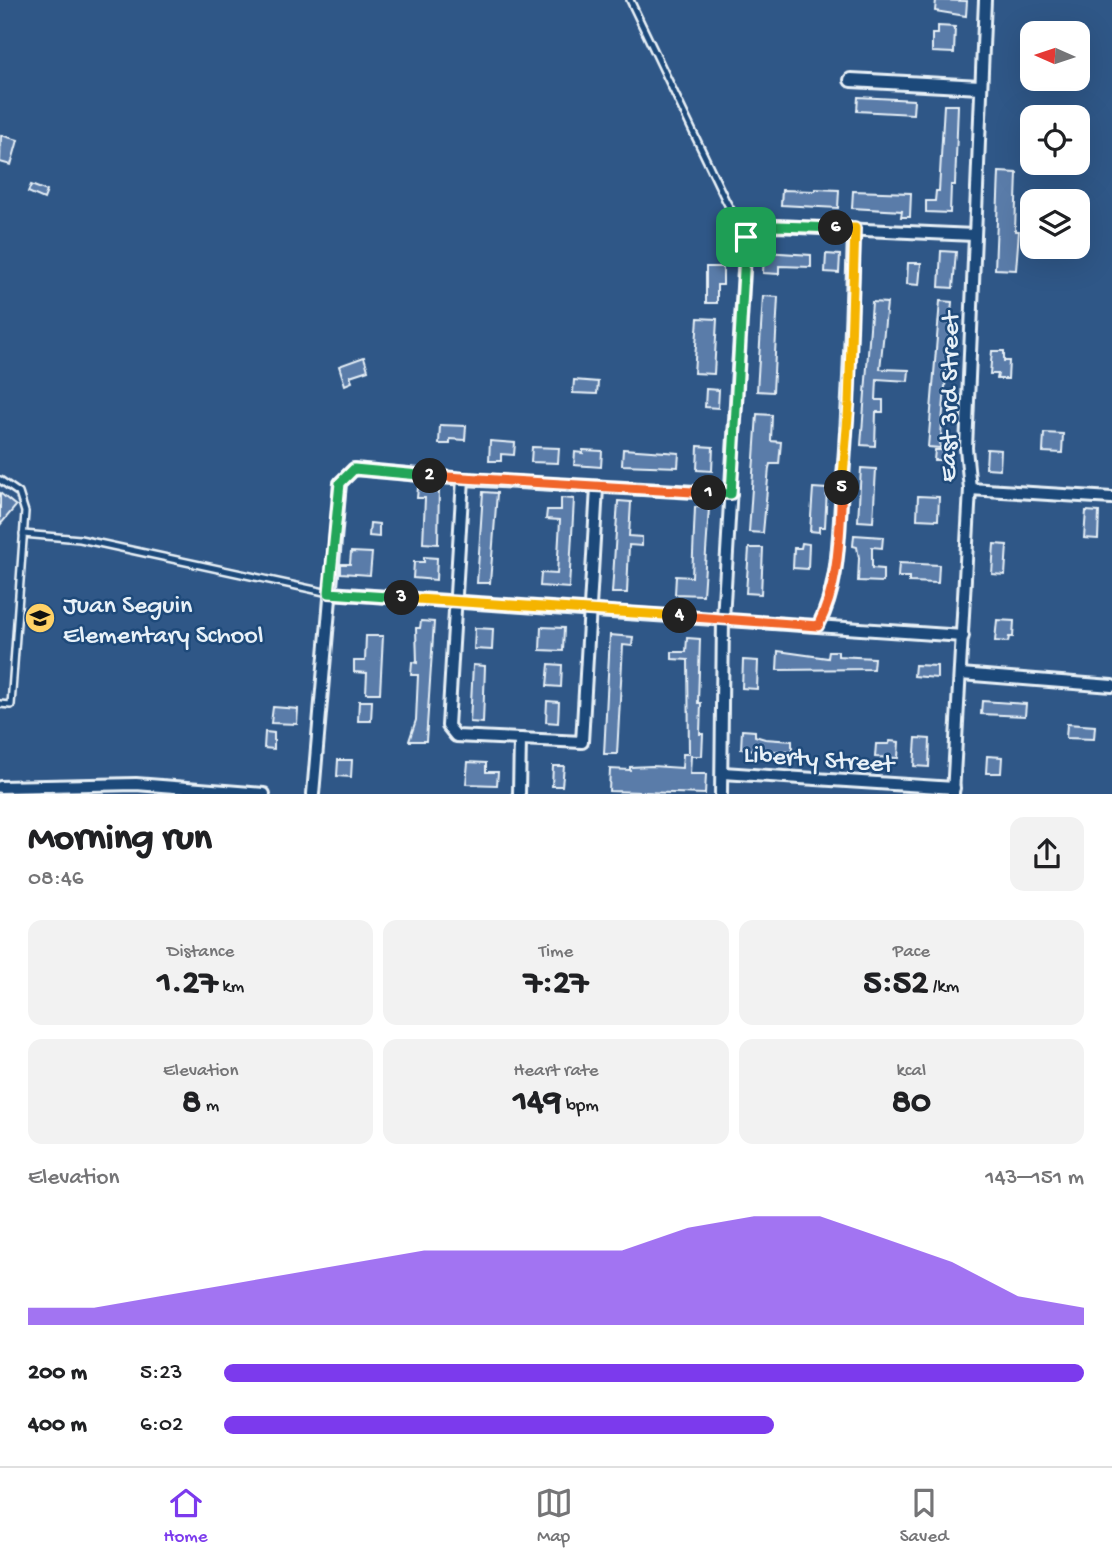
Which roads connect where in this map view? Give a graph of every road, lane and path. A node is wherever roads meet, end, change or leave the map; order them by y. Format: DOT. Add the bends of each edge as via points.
graph roads {
  1 [pos="630,0"];
  2 [pos="985,0"];
  3 [pos="851,80"];
  4 [pos="980,87"];
  5 [pos="855,228"];
  6 [pos="974,235"];
  7 [pos="746,237"];
  8 [pos="463,479"];
  9 [pos="0,480"];
  10 [pos="597,488"];
  11 [pos="970,489"];
  12 [pos="731,494"];
  13 [pos="1112,498"];
  14 [pos="23,534"];
  15 [pos="329,593"];
  16 [pos="455,601"];
  17 [pos="589,610"];
  18 [pos="723,619"];
  19 [pos="818,626"];
  20 [pos="963,636"];
  21 [pos="961,674"];
  22 [pos="1112,686"];
  23 [pos="0,704"];
  24 [pos="520,739"];
  25 [pos="723,773"];
  26 [pos="0,787"];
  27 [pos="953,791"];
  28 [pos="264,794"];
  29 [pos="313,794"];
  30 [pos="519,794"];
  31 [pos="721,794"];
  1 -- 7 [label="lane"];
  2 -- 4 [label="street, East 3rd Street"];
  3 -- 4 [label="street"];
  4 -- 6 [label="street, East 3rd Street"];
  5 -- 6 [label="street"];
  5 -- 7 [label="street" via="777,226 754,229"];
  5 -- 19 [label="street" via="849,404 836,573 829,605"];
  6 -- 11 [label="street, East 3rd Street" via="966,448"];
  7 -- 12 [label="street"];
  8 -- 10 [label="street"];
  8 -- 15 [label="street" via="354,469 340,483"];
  8 -- 16 [label="street"];
  9 -- 14 [label="lane" via="13,486 23,500"];
  10 -- 12 [label="street"];
  10 -- 17 [label="street"];
  11 -- 13 [label="street"];
  11 -- 20 [label="street, East 3rd Street"];
  12 -- 18 [label="street"];
  14 -- 15 [label="lane" via="80,539"];
  14 -- 23 [label="lane" via="11,705"];
  15 -- 16 [label="street"];
  15 -- 29 [label="street"];
  16 -- 17 [label="street"];
  16 -- 24 [label="street" via="448,726 456,736"];
  17 -- 18 [label="street"];
  17 -- 24 [label="street" via="582,742"];
  18 -- 19 [label="street"];
  18 -- 25 [label="street"];
  19 -- 20 [label="street"];
  20 -- 21 [label="street, East 3rd Street"];
  21 -- 22 [label="street"];
  21 -- 27 [label="street, East 3rd Street"];
  24 -- 30 [label="street"];
  25 -- 27 [label="street, Liberty Street"];
  25 -- 31 [label="street"];
  26 -- 28 [label="street" via="136,784"];
}
